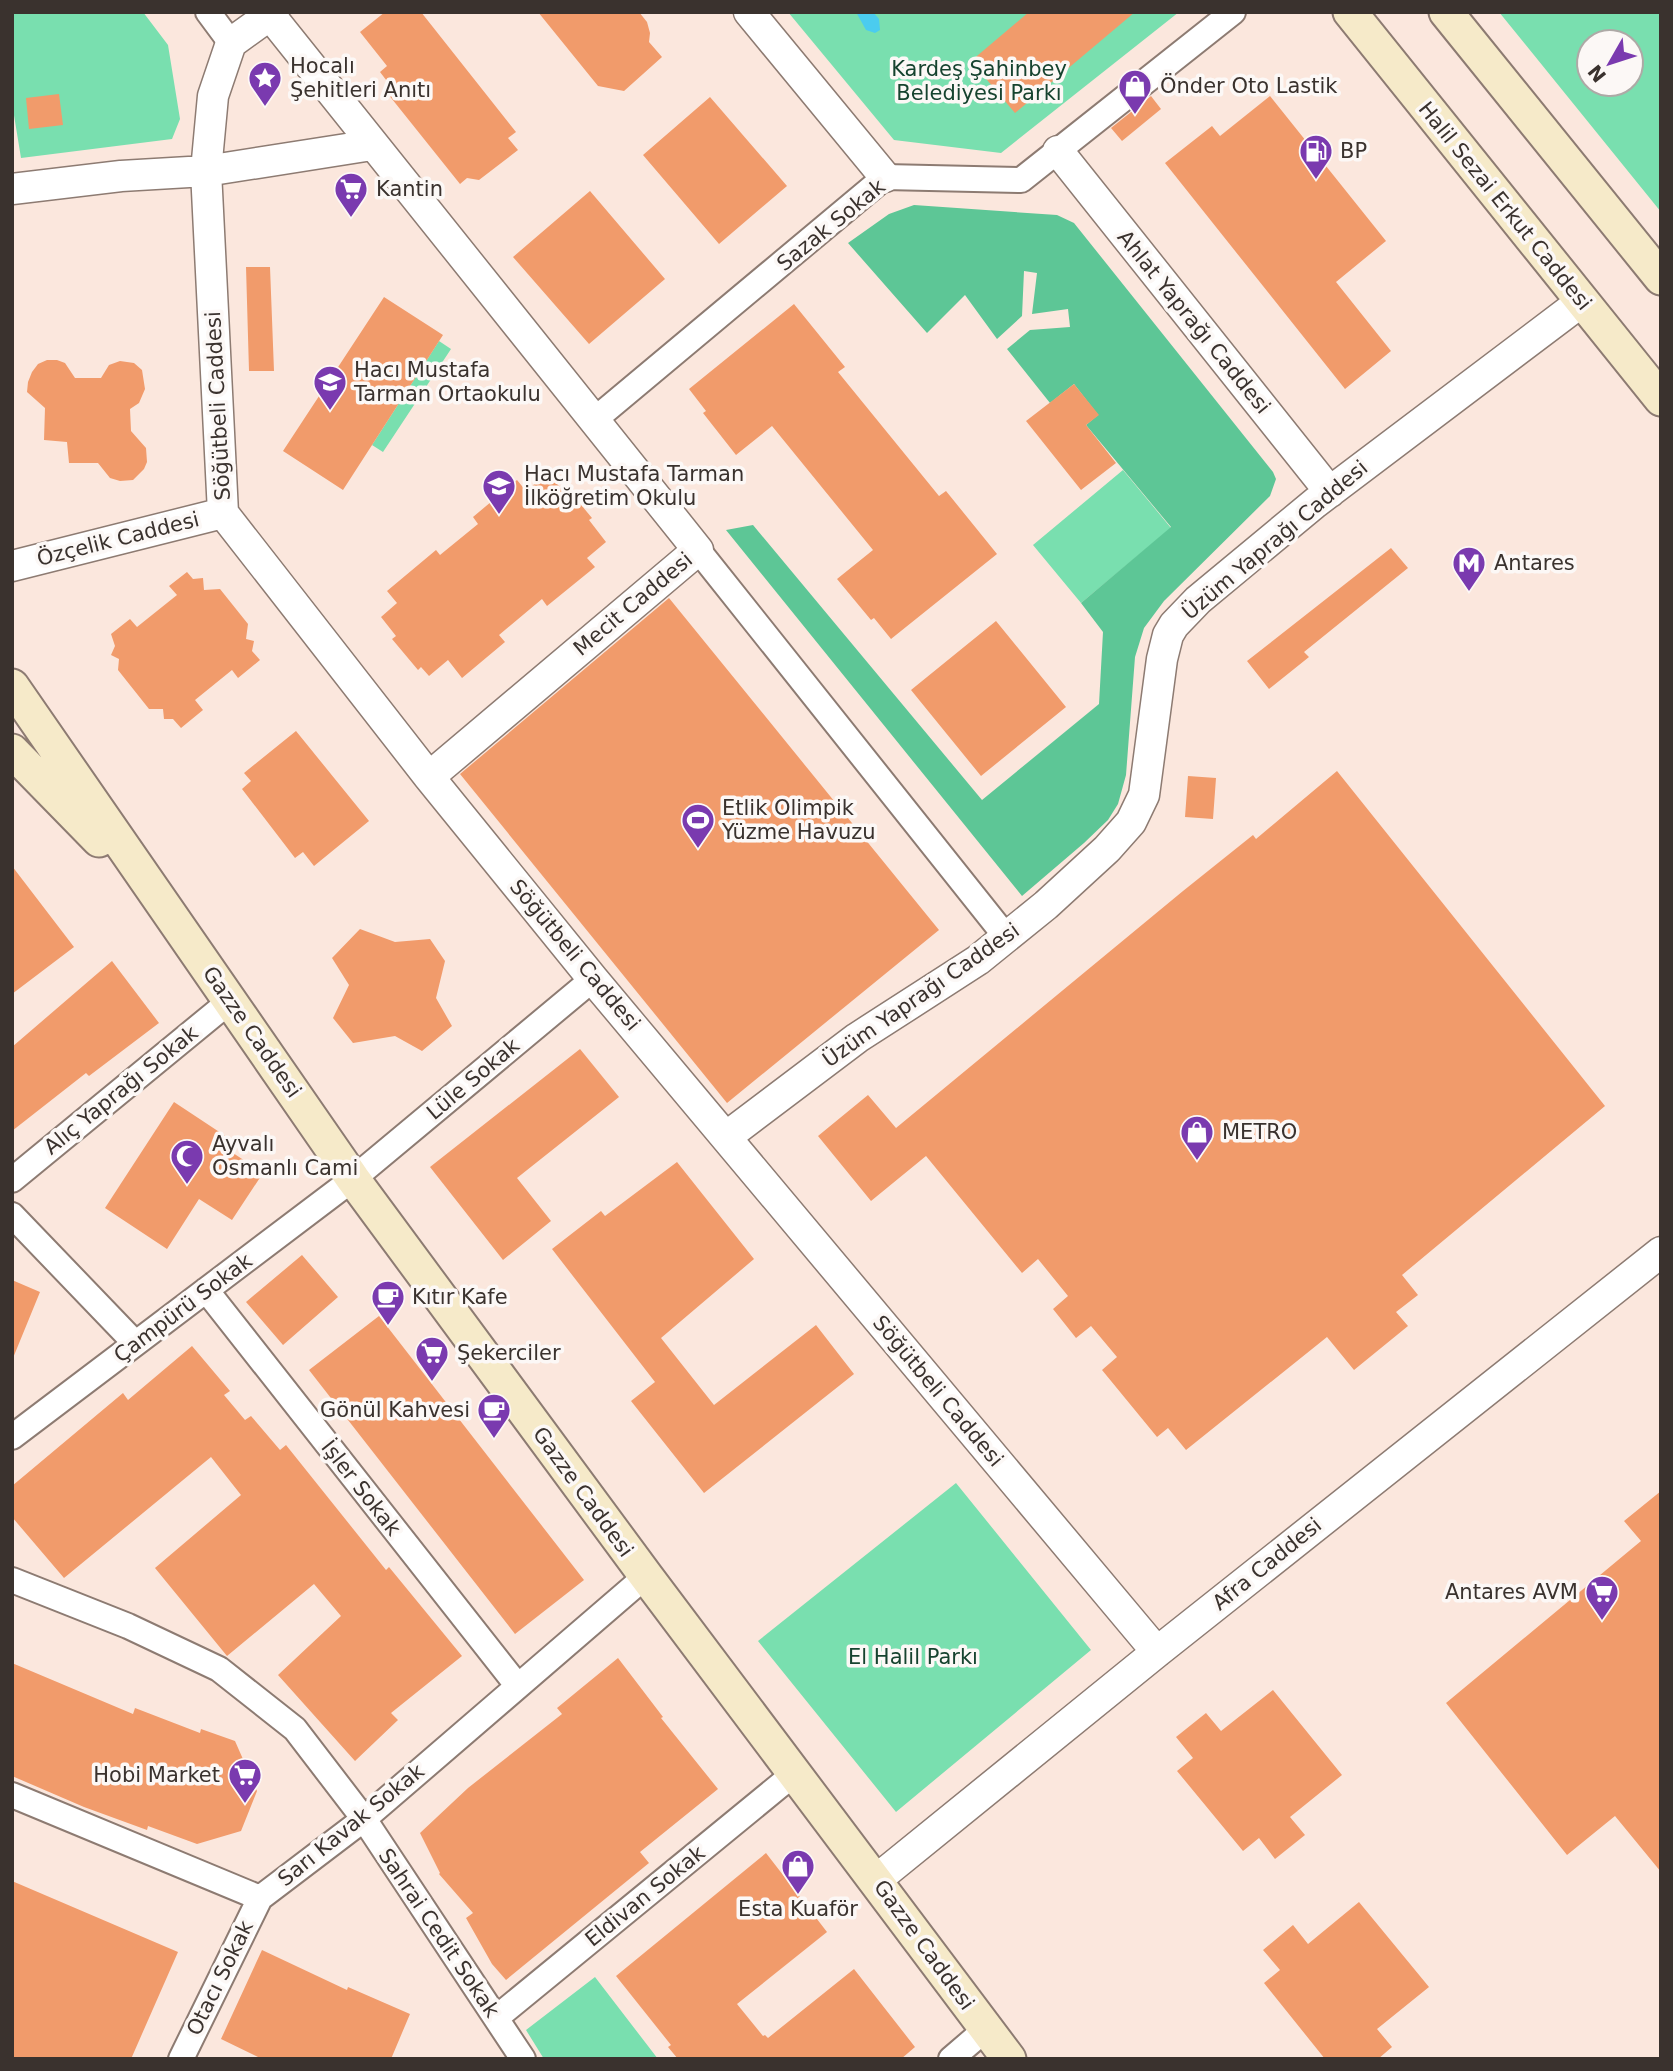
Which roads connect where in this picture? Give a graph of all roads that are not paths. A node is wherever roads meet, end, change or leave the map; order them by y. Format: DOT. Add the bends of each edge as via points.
graph roads {
  1 [pos="208,12"];
  2 [pos="749,12"];
  3 [pos="1233,12"];
  4 [pos="1350,12"];
  5 [pos="1446,12"];
  6 [pos="272,14"];
  7 [pos="231,43"];
  8 [pos="372,145"];
  9 [pos="1058,151"];
  10 [pos="206,171"];
  11 [pos="885,177"];
  12 [pos="12,189"];
  13 [pos="1661,278"];
  14 [pos="1581,302"];
  15 [pos="1661,399"];
  16 [pos="593,421"];
  17 [pos="1329,492"];
  18 [pos="223,513"];
  19 [pos="698,550"];
  20 [pos="12,566"];
  21 [pos="12,686"];
  22 [pos="12,729"];
  23 [pos="12,751"];
  24 [pos="429,777"];
  25 [pos="170,916"];
  26 [pos="1007,938"];
  27 [pos="593,979"];
  28 [pos="230,1001"];
  29 [pos="726,1137"];
  30 [pos="354,1179"];
  31 [pos="12,1180"];
  32 [pos="12,1215"];
  33 [pos="1661,1252"];
  34 [pos="206,1290"];
  35 [pos="135,1343"];
  36 [pos="12,1437"];
  37 [pos="646,1576"];
  38 [pos="12,1580"];
  39 [pos="1157,1652"];
  40 [pos="517,1685"];
  41 [pos="795,1773"];
  42 [pos="12,1795"];
  43 [pos="365,1819"];
  44 [pos="876,1880"];
  45 [pos="260,1898"];
  46 [pos="496,2018"];
  47 [pos="986,2029"];
  48 [pos="181,2059"];
  49 [pos="523,2059"];
  50 [pos="951,2059"];
  51 [pos="1009,2059"];
  1 -- 7 [label="street"];
  2 -- 11 [label="street"];
  3 -- 9 [label="street, Sazak Sokak"];
  4 -- 14 [label="main road, Halil Sezai Erkut Caddesi"];
  5 -- 13 [label="main road"];
  6 -- 7 [label="street"];
  6 -- 8 [label="street, Mecit Caddesi"];
  7 -- 10 [label="street, Söğütbeli Caddesi" via="213,96"];
  8 -- 10 [label="street"];
  8 -- 16 [label="street, Mecit Caddesi"];
  9 -- 11 [label="street, Sazak Sokak" via="1021,180"];
  9 -- 17 [label="street, Ahlat Yaprağı Caddesi"];
  10 -- 12 [label="street"];
  10 -- 18 [label="street, Söğütbeli Caddesi"];
  11 -- 16 [label="street, Sazak Sokak"];
  14 -- 15 [label="main road, Halil Sezai Erkut Caddesi"];
  14 -- 17 [label="street, Üzüm Yaprağı Caddesi"];
  16 -- 19 [label="street, Mecit Caddesi"];
  17 -- 26 [label="street, Üzüm Yaprağı Caddesi" via="1174,625 1162,659 1148,777 1138,811 1107,849"];
  18 -- 20 [label="street, Özçelik Caddesi"];
  18 -- 24 [label="street, Söğütbeli Caddesi"];
  19 -- 24 [label="street, Mecit Caddesi"];
  19 -- 26 [label="street"];
  21 -- 25 [label="main road, Gazze Caddesi"];
  22 -- 25 [label="main road, Gazze Caddesi" via="71,791"];
  23 -- 25 [label="main road, Gazze Caddesi"];
  24 -- 27 [label="street, Söğütbeli Caddesi"];
  25 -- 28 [label="main road, Gazze Caddesi"];
  26 -- 29 [label="street, Üzüm Yaprağı Caddesi" via="857,1038"];
  27 -- 29 [label="street, Söğütbeli Caddesi"];
  27 -- 30 [label="street, Lüle Sokak"];
  28 -- 30 [label="main road, Gazze Caddesi"];
  28 -- 31 [label="street, Alıç Yaprağı Sokak"];
  29 -- 39 [label="street, Söğütbeli Caddesi"];
  30 -- 34 [label="street, Çampürü Sokak"];
  30 -- 37 [label="main road, Gazze Caddesi"];
  32 -- 35 [label="street"];
  33 -- 39 [label="street, Afra Caddesi"];
  34 -- 35 [label="street, Çampürü Sokak"];
  34 -- 40 [label="street, İşler Sokak"];
  35 -- 36 [label="street, Çampürü Sokak"];
  37 -- 40 [label="street, Sarı Kavak Sokak"];
  37 -- 41 [label="main road, Gazze Caddesi"];
  38 -- 43 [label="street, Sahrai Cedit Sokak" via="128,1626 219,1669 295,1729"];
  39 -- 44 [label="street, Afra Caddesi"];
  40 -- 43 [label="street, Sarı Kavak Sokak"];
  41 -- 44 [label="main road, Gazze Caddesi"];
  41 -- 46 [label="street, Eldivan Sokak"];
  42 -- 45 [label="street, Sarı Kavak Sokak"];
  43 -- 45 [label="street, Sarı Kavak Sokak"];
  43 -- 46 [label="street, Sahrai Cedit Sokak"];
  44 -- 47 [label="main road, Gazze Caddesi"];
  45 -- 48 [label="street, Otacı Sokak"];
  46 -- 49 [label="street, Sahrai Cedit Sokak"];
  47 -- 50 [label="street"];
  47 -- 51 [label="main road, Gazze Caddesi"];
}
